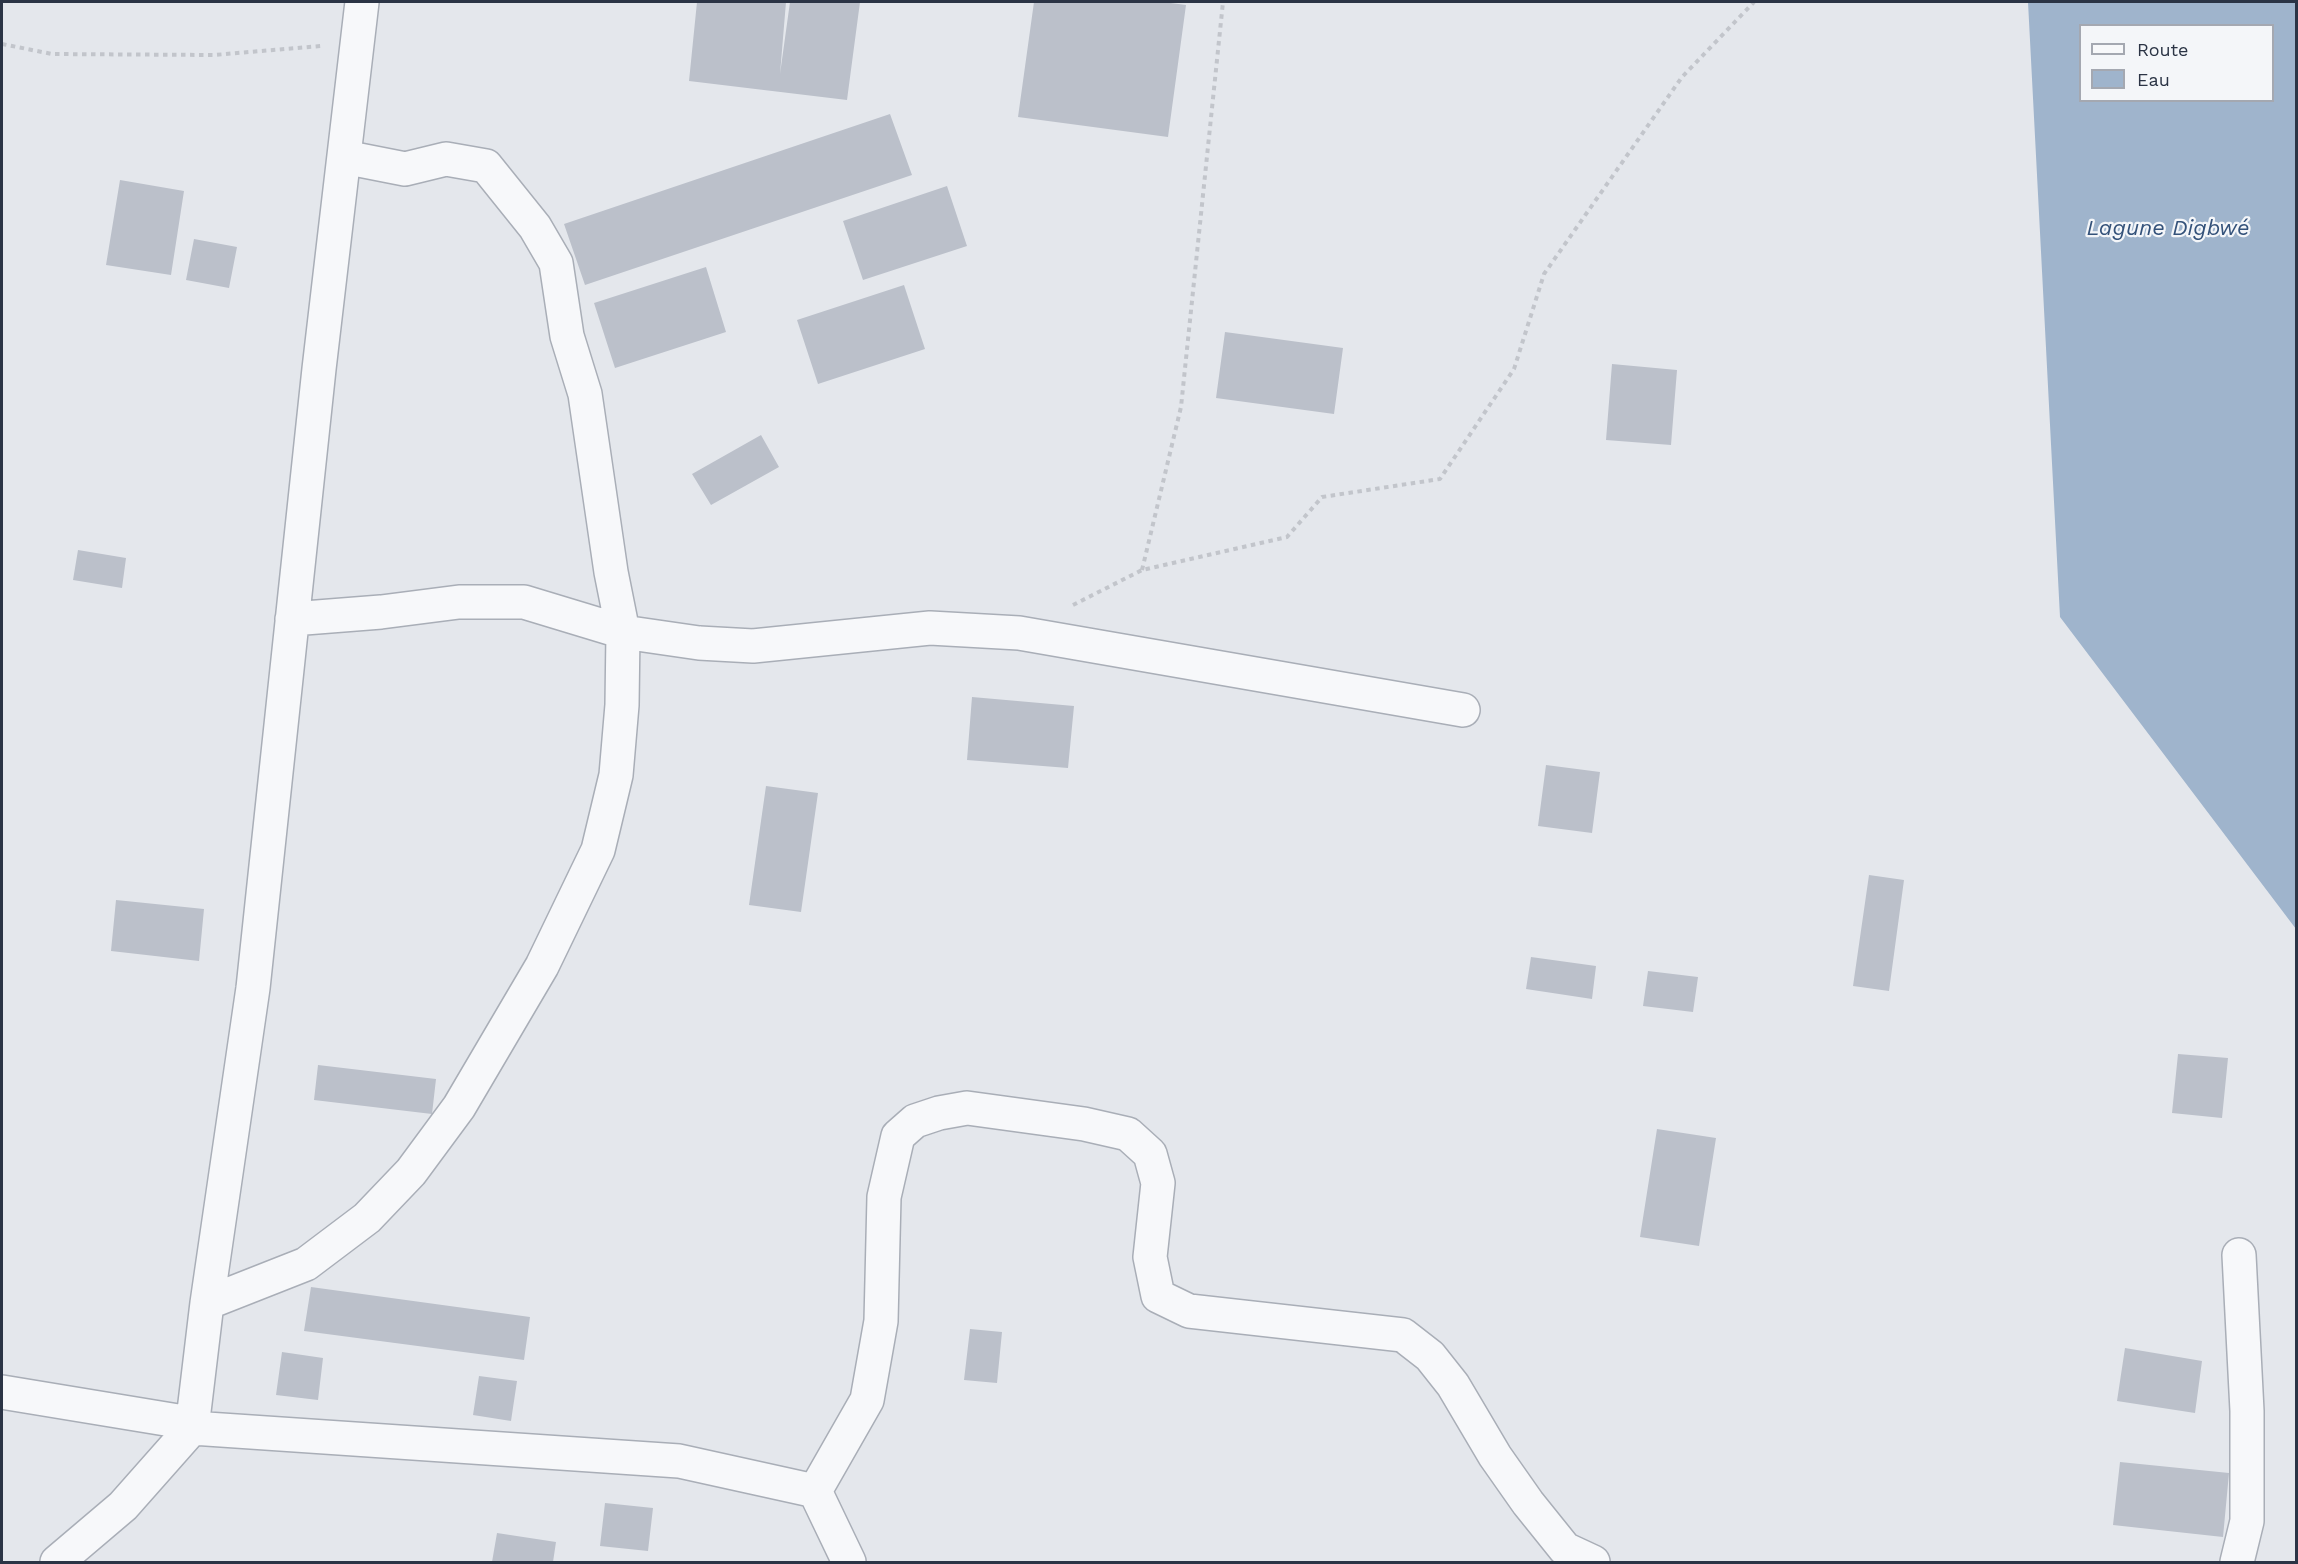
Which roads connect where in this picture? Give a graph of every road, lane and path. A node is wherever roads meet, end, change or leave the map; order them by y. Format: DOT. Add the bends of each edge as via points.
graph roads {
  1 [pos="362,2"];
  2 [pos="1223,2"];
  3 [pos="1754,2"];
  4 [pos="357,43"];
  5 [pos="2,44"];
  6 [pos="344,158"];
  7 [pos="1142,570"];
  8 [pos="1070,607"];
  9 [pos="292,619"];
  10 [pos="623,632"];
  11 [pos="1463,710"];
  12 [pos="2239,1256"];
  13 [pos="207,1303"];
  14 [pos="2,1392"];
  15 [pos="192,1428"];
  16 [pos="815,1491"];
  17 [pos="57,1563"];
  18 [pos="849,1563"];
  19 [pos="1593,1563"];
  20 [pos="2238,1563"];
  1 -- 4 [label="street"];
  2 -- 7 [label="path" via="1181,407"];
  3 -- 7 [label="path" via="1682,77 1544,274 1514,369 1440,479 1322,497 1287,537"];
  4 -- 5 [label="path" via="214,56 52,54"];
  4 -- 6 [label="street"];
  6 -- 9 [label="street"];
  6 -- 10 [label="street" via="405,169 446,159 486,166 546,245 556,263 567,336 585,394"];
  7 -- 8 [label="path"];
  9 -- 10 [label="street" via="459,602 524,602"];
  9 -- 13 [label="street" via="253,988"];
  10 -- 11 [label="street" via="753,646 930,628 1019,633"];
  10 -- 13 [label="street" via="616,775 598,850 542,966 459,1107 411,1172 367,1218 306,1264"];
  12 -- 20 [label="street" via="2247,1411 2247,1521"];
  13 -- 15 [label="street"];
  14 -- 15 [label="street" via="184,1422"];
  15 -- 16 [label="street" via="679,1461"];
  15 -- 17 [label="street" via="123,1506"];
  16 -- 18 [label="street"];
  16 -- 19 [label="street" via="867,1400 881,1321 884,1197 898,1136 915,1121 967,1108 1128,1134 1150,1154 1158,1183 1150,1257 1158,1296 1189,1311 1403,1335 1430,1356 1453,1385 1521,1494 1565,1549"];
}
